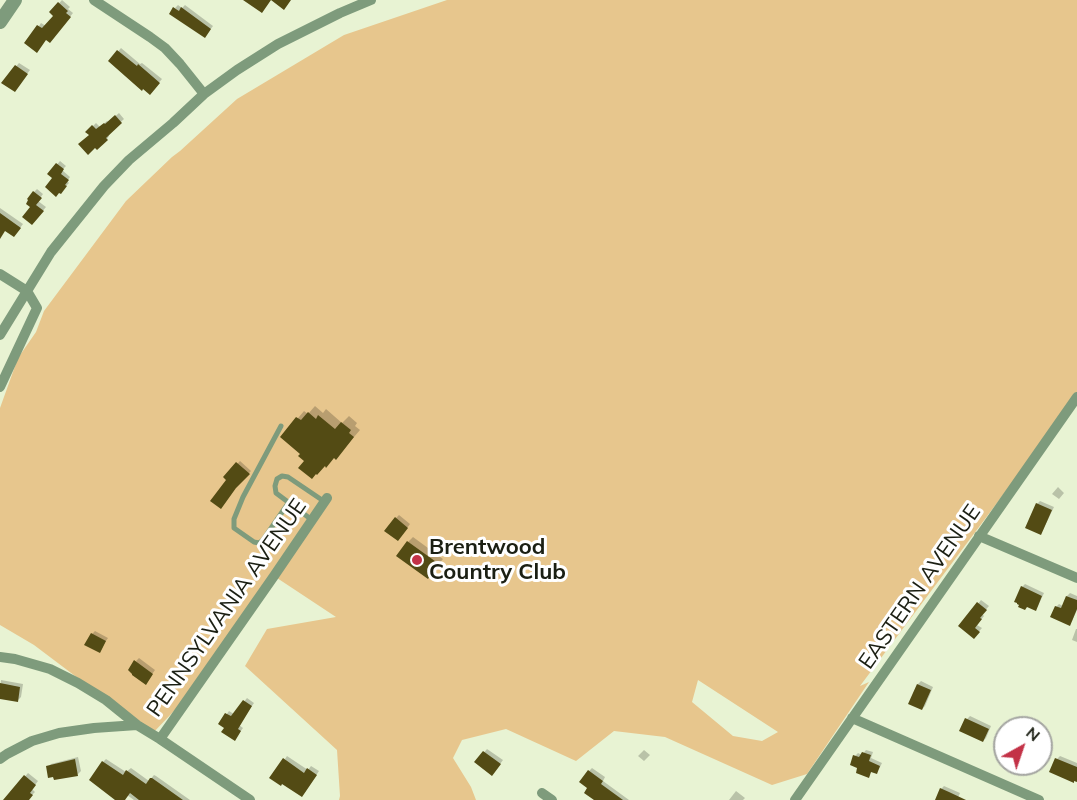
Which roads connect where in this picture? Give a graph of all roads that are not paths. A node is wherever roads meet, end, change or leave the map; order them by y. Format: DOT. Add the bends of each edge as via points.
graph roads {
  1 [pos="15,0"];
  2 [pos="94,0"];
  3 [pos="371,0"];
  4 [pos="0,22"];
  5 [pos="204,94"];
  6 [pos="0,274"];
  7 [pos="27,291"];
  8 [pos="0,335"];
  9 [pos="0,387"];
  10 [pos="1077,397"];
  11 [pos="281,426"];
  12 [pos="326,500"];
  13 [pos="289,502"];
  14 [pos="312,520"];
  15 [pos="980,536"];
  16 [pos="1077,578"];
  17 [pos="0,657"];
  18 [pos="852,718"];
  19 [pos="136,725"];
  20 [pos="160,739"];
  21 [pos="0,759"];
  22 [pos="542,793"];
  23 [pos="250,800"];
  24 [pos="552,800"];
  25 [pos="795,800"];
  26 [pos="1039,800"];
  1 -- 4 [label="street"];
  2 -- 5 [label="street" via="165,48"];
  3 -- 5 [label="street" via="278,44"];
  5 -- 7 [label="street" via="104,186 51,252"];
  6 -- 7 [label="street"];
  7 -- 8 [label="street"];
  7 -- 9 [label="street" via="38,308"];
  10 -- 15 [label="street, EASTERN AVENUE"];
  11 -- 13 [label="lane" via="243,497 234,528 259,543"];
  12 -- 13 [label="lane" via="282,476 277,479 276,493"];
  12 -- 14 [label="street, PENNSYLVANIA AVENUE"];
  13 -- 14 [label="lane"];
  14 -- 20 [label="street, PENNSYLVANIA AVENUE"];
  15 -- 16 [label="street"];
  15 -- 18 [label="street, EASTERN AVENUE"];
  17 -- 19 [label="street" via="51,669 106,700"];
  18 -- 25 [label="street, EASTERN AVENUE"];
  18 -- 26 [label="street"];
  19 -- 20 [label="street"];
  19 -- 21 [label="street, PENNSYLVANIA AVENUE" via="59,733 32,741"];
  20 -- 23 [label="street"];
  22 -- 24 [label="street"];
}
